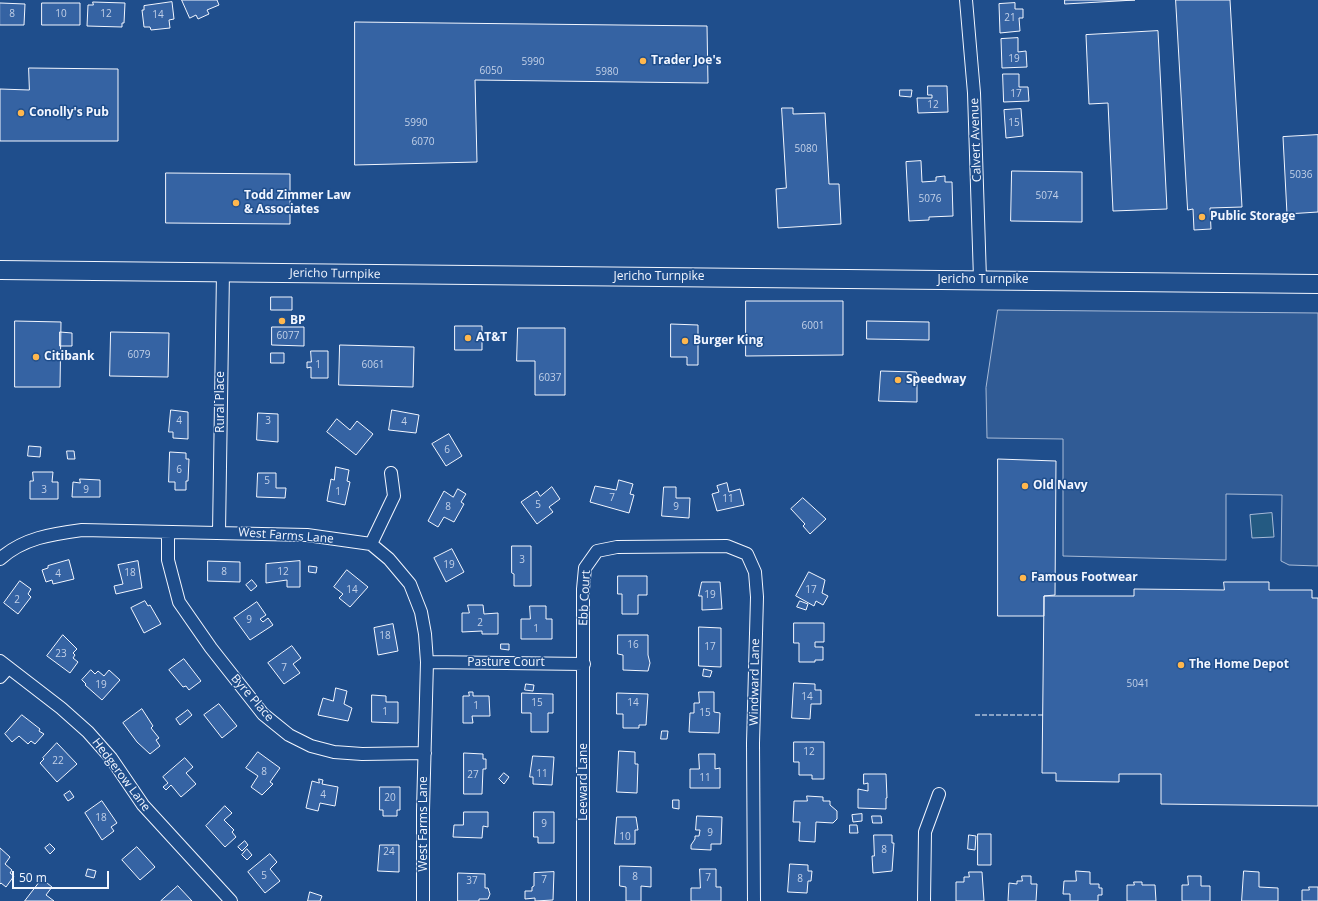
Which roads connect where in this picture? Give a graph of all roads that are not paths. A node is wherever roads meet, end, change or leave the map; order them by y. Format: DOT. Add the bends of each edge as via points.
graph roads {
  1 [pos="966,0"];
  2 [pos="0,270"];
  3 [pos="223,272"];
  4 [pos="980,279"];
  5 [pos="1318,284"];
  6 [pos="390,472"];
  7 [pos="168,532"];
  8 [pos="219,532"];
  9 [pos="370,544"];
  10 [pos="660,546"];
  11 [pos="0,559"];
  12 [pos="427,662"];
  13 [pos="4,664"];
  14 [pos="584,664"];
  15 [pos="0,677"];
  16 [pos="425,754"];
  17 [pos="939,794"];
  18 [pos="231,901"];
  19 [pos="423,901"];
  20 [pos="583,901"];
  21 [pos="754,901"];
  22 [pos="924,901"];
  1 -- 4 [label="street, Calvert Avenue" via="974,94"];
  2 -- 3 [label="main road, Jericho Turnpike"];
  3 -- 4 [label="main road, Jericho Turnpike"];
  3 -- 8 [label="street, Rural Place"];
  4 -- 5 [label="main road, Jericho Turnpike"];
  6 -- 9 [label="street" via="394,496"];
  7 -- 8 [label="street, West Farms Lane"];
  7 -- 11 [label="street, West Farms Lane" via="82,530 47,535 26,542"];
  7 -- 16 [label="street, Byre Place" via="168,560 179,602 263,714 289,735 311,746 334,752"];
  8 -- 9 [label="street, West Farms Lane" via="307,535"];
  9 -- 12 [label="street, West Farms Lane" via="389,559 410,584 421,612"];
  10 -- 14 [label="street, Ebb Court" via="617,547 597,551 585,568"];
  10 -- 21 [label="street, Windward Lane" via="727,546 747,554 755,572"];
  12 -- 14 [label="street, Pasture Court"];
  12 -- 16 [label="street, West Farms Lane"];
  13 -- 15 [label="street"];
  13 -- 18 [label="street, Hedgerow Lane" via="88,732 111,758 142,805"];
  14 -- 20 [label="street, Leeward Lane"];
  16 -- 19 [label="street, West Farms Lane" via="422,810"];
  17 -- 22 [label="street" via="925,832"];
}
